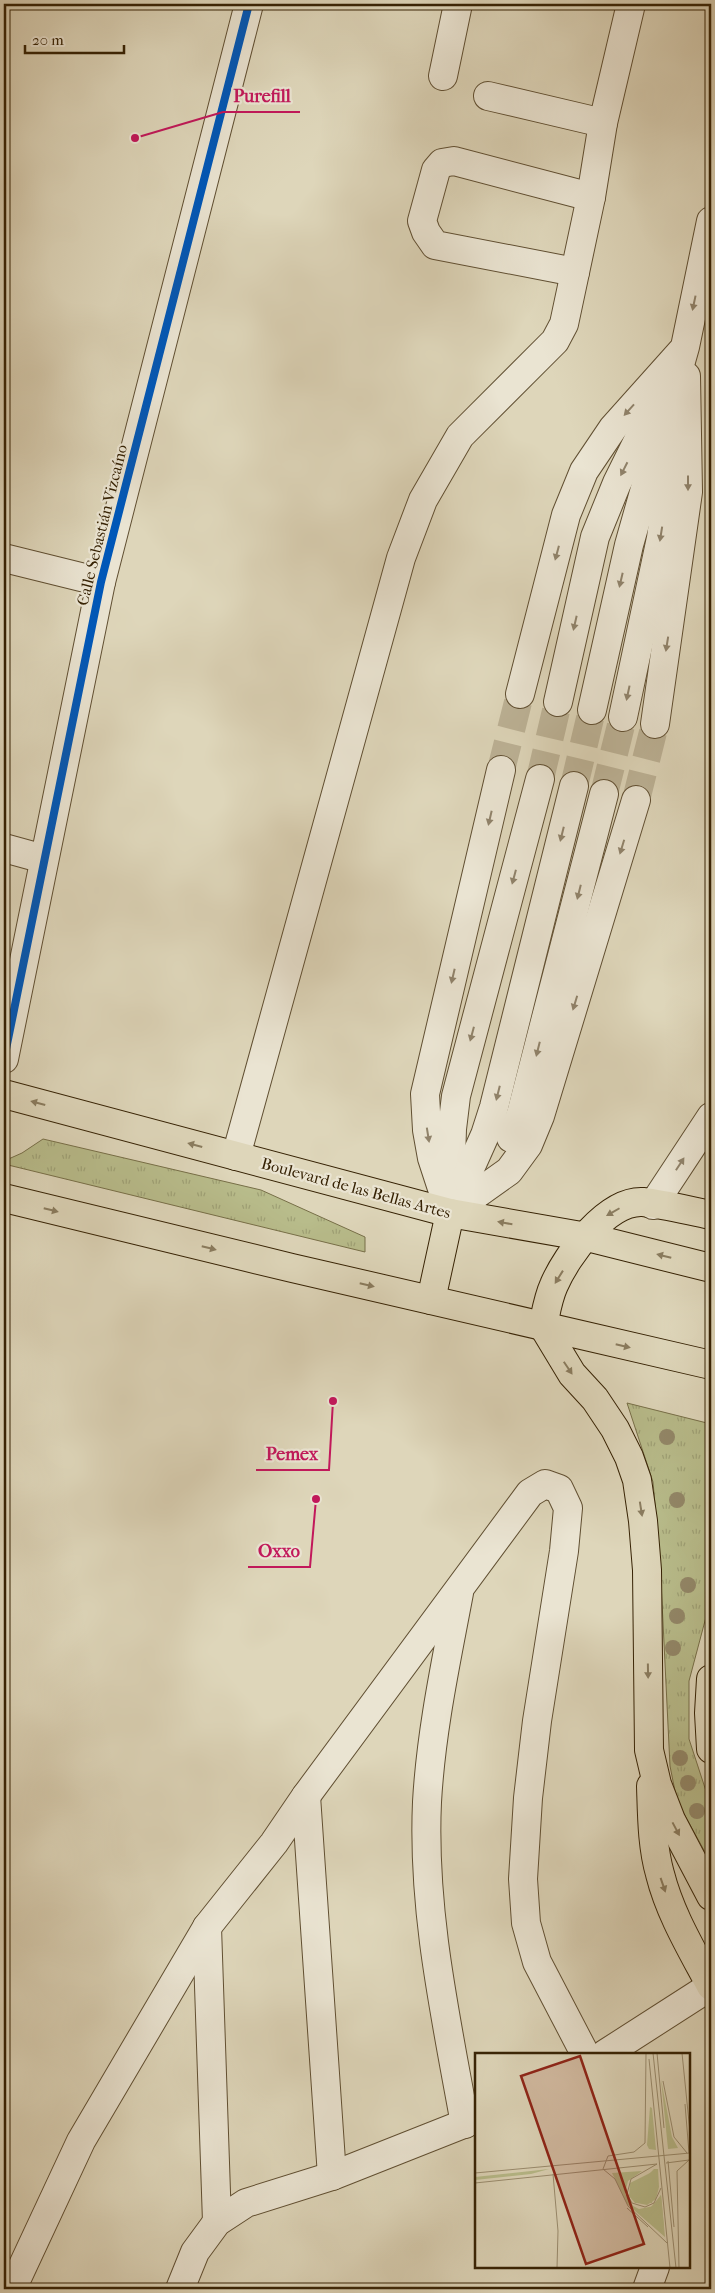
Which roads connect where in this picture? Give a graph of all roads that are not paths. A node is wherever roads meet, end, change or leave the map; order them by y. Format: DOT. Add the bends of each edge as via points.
graph roads {
  1 [pos="249,4"];
  2 [pos="458,4"];
  3 [pos="631,4"];
  4 [pos="442,76"];
  5 [pos="488,96"];
  6 [pos="603,123"];
  7 [pos="591,197"];
  8 [pos="711,221"];
  9 [pos="574,272"];
  10 [pos="685,347"];
  11 [pos="4,558"];
  12 [pos="101,582"];
  13 [pos="520,694"];
  14 [pos="558,702"];
  15 [pos="592,710"];
  16 [pos="623,717"];
  17 [pos="655,724"];
  18 [pos="501,770"];
  19 [pos="540,779"];
  20 [pos="574,786"];
  21 [pos="604,794"];
  22 [pos="636,800"];
  23 [pos="4,848"];
  24 [pos="44,859"];
  25 [pos="11,988"];
  26 [pos="4,1059"];
  27 [pos="4,1094"];
  28 [pos="711,1117"];
  29 [pos="236,1156"];
  30 [pos="4,1198"];
  31 [pos="653,1205"];
  32 [pos="450,1213"];
  33 [pos="711,1215"];
  34 [pos="587,1237"];
  35 [pos="711,1268"];
  36 [pos="431,1300"];
  37 [pos="543,1326"];
  38 [pos="711,1365"];
  39 [pos="460,1586"];
  40 [pos="711,1680"];
  41 [pos="711,1749"];
  42 [pos="649,1750"];
  43 [pos="306,1796"];
  44 [pos="711,1896"];
  45 [pos="207,1927"];
  46 [pos="711,1986"];
  47 [pos="584,2053"];
  48 [pos="607,2053"];
  49 [pos="471,2122"];
  50 [pos="332,2176"];
  51 [pos="217,2222"];
  52 [pos="655,2268"];
  53 [pos="12,2289"];
  54 [pos="180,2289"];
  55 [pos="647,2289"];
  1 -- 12 [label="street, Calle Sebastián Vizcaíno"];
  2 -- 4 [label="street"];
  3 -- 6 [label="street"];
  5 -- 6 [label="street"];
  6 -- 7 [label="street"];
  7 -- 9 [label="street"];
  7 -- 9 [label="street" via="454,161 442,163 436,170 422,221 435,245"];
  8 -- 10 [label="street, one-way"];
  9 -- 29 [label="street" via="564,324 555,341 460,436 423,500 401,558"];
  10 -- 13 [label="street, one-way" via="613,428 584,471 566,515"];
  10 -- 14 [label="street, one-way" via="617,483 595,537"];
  10 -- 15 [label="street, one-way" via="629,545"];
  10 -- 16 [label="street, one-way" via="661,538"];
  10 -- 17 [label="street, one-way" via="688,492"];
  11 -- 12 [label="street"];
  12 -- 24 [label="street, Calle Sebastián Vizcaíno"];
  18 -- 32 [label="street, one-way" via="425,1094 432,1158"];
  19 -- 32 [label="street, one-way" via="456,1096"];
  20 -- 32 [label="street, one-way" via="494,1107"];
  21 -- 32 [label="street, one-way" via="522,1114 510,1142"];
  22 -- 32 [label="street, one-way" via="540,1116 528,1145 509,1171"];
  23 -- 24 [label="street"];
  24 -- 25 [label="street, Calle Sebastián Vizcaíno"];
  25 -- 26 [label="street, Calle Sebastián Vizcaíno"];
  29 -- 27 [label="main road, Boulevard de las Bellas Artes, one-way"];
  31 -- 28 [label="street, one-way"];
  29 -- 32 [label="main road, Boulevard de las Bellas Artes"];
  30 -- 36 [label="main road, one-way"];
  31 -- 33 [label="main road"];
  31 -- 34 [label="main road, one-way" via="642,1202 621,1207 603,1217"];
  34 -- 32 [label="main road, Boulevard de las Bellas Artes, one-way"];
  32 -- 36 [label="main road"];
  35 -- 34 [label="main road, Boulevard de las Bellas Artes, one-way"];
  34 -- 37 [label="main road, one-way" via="554,1284"];
  36 -- 37 [label="main road"];
  37 -- 38 [label="main road, one-way"];
  37 -- 42 [label="main road, one-way" via="572,1374 595,1399 615,1429 637,1480 647,1570"];
  39 -- 43 [label="street"];
  39 -- 47 [label="street" via="530,1493 545,1484 560,1488 568,1508 564,1551 537,1721 523,1879 526,1923 537,1962"];
  39 -- 49 [label="street" via="437,1709 427,1802 428,1858 435,1957"];
  40 -- 41 [label="main road"];
  42 -- 44 [label="main road, one-way" via="671,1820"];
  42 -- 46 [label="main road, one-way" via="652,1831 659,1874 673,1912"];
  43 -- 45 [label="street" via="274,1843"];
  43 -- 50 [label="street"];
  45 -- 51 [label="street"];
  45 -- 53 [label="street" via="81,2141"];
  46 -- 48 [label="street"];
  49 -- 50 [label="street"];
  50 -- 51 [label="street" via="246,2203"];
  51 -- 54 [label="street" via="195,2252"];
  52 -- 55 [label="street"];
}
